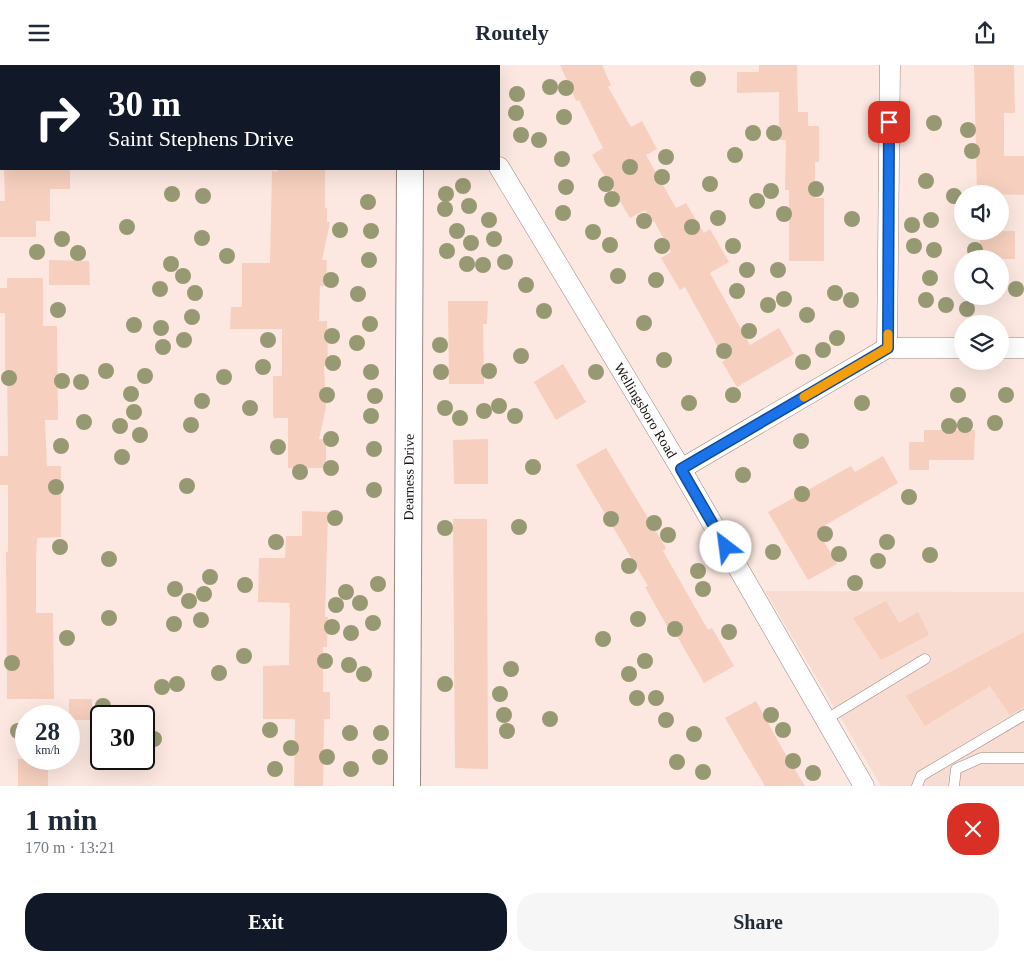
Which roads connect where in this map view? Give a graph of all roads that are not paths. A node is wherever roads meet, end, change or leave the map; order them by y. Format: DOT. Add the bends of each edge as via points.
graph roads {
  1 [pos="890,65"];
  2 [pos="500,169"];
  3 [pos="410,170"];
  4 [pos="1024,347"];
  5 [pos="888,348"];
  6 [pos="954,348"];
  7 [pos="1009,348"];
  8 [pos="681,469"];
  9 [pos="925,659"];
  10 [pos="1024,715"];
  11 [pos="825,720"];
  12 [pos="1024,758"];
  13 [pos="407,786"];
  14 [pos="864,786"];
  15 [pos="917,786"];
  16 [pos="954,786"];
  1 -- 5 [label="street"];
  2 -- 8 [label="street, Wellingsboro Road"];
  3 -- 13 [label="street, Dearness Drive"];
  4 -- 7 [label="street"];
  5 -- 6 [label="street"];
  5 -- 8 [label="street"];
  8 -- 11 [label="street, Wellingsboro Road"];
  9 -- 11 [label="lane"];
  10 -- 15 [label="lane" via="921,776"];
  11 -- 14 [label="street, Wellingsboro Road"];
  12 -- 16 [label="lane" via="981,758 956,769"];
}
